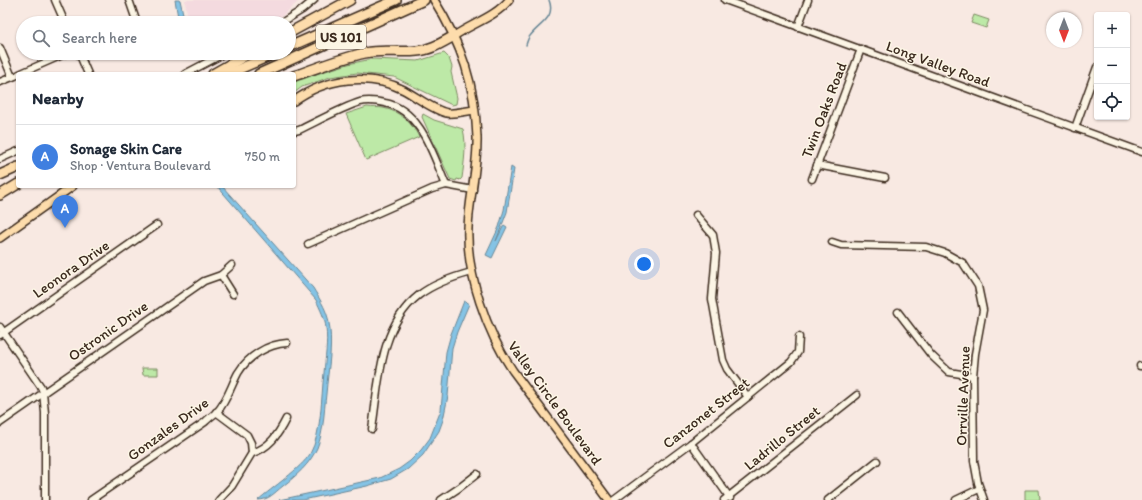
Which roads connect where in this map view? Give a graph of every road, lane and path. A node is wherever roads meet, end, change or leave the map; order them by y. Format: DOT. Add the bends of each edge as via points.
graph roads {
  1 [pos="55,0"];
  2 [pos="129,0"];
  3 [pos="314,0"];
  4 [pos="350,0"];
  5 [pos="386,0"];
  6 [pos="396,0"];
  7 [pos="424,0"];
  8 [pos="434,0"];
  9 [pos="509,0"];
  10 [pos="725,0"];
  11 [pos="808,0"];
  12 [pos="62,16"];
  13 [pos="135,16"];
  14 [pos="292,16"];
  15 [pos="353,19"];
  16 [pos="798,27"];
  17 [pos="296,29"];
  18 [pos="454,36"];
  19 [pos="296,44"];
  20 [pos="0,48"];
  21 [pos="861,50"];
  22 [pos="296,57"];
  23 [pos="51,60"];
  24 [pos="82,60"];
  25 [pos="212,60"];
  26 [pos="238,60"];
  27 [pos="260,60"];
  28 [pos="290,60"];
  29 [pos="23,72"];
  30 [pos="87,72"];
  31 [pos="189,72"];
  32 [pos="217,72"];
  33 [pos="233,72"];
  34 [pos="263,72"];
  35 [pos="16,75"];
  36 [pos="296,75"];
  37 [pos="1094,75"];
  38 [pos="0,82"];
  39 [pos="296,100"];
  40 [pos="474,110"];
  41 [pos="1075,128"];
  42 [pos="296,131"];
  43 [pos="16,152"];
  44 [pos="1142,152"];
  45 [pos="0,159"];
  46 [pos="817,166"];
  47 [pos="16,168"];
  48 [pos="0,175"];
  49 [pos="885,178"];
  50 [pos="812,179"];
  51 [pos="16,181"];
  52 [pos="16,185"];
  53 [pos="446,185"];
  54 [pos="0,188"];
  55 [pos="70,188"];
  56 [pos="473,190"];
  57 [pos="0,195"];
  58 [pos="696,215"];
  59 [pos="157,225"];
  60 [pos="0,238"];
  61 [pos="832,242"];
  62 [pos="308,244"];
  63 [pos="232,265"];
  64 [pos="472,272"];
  65 [pos="222,275"];
  66 [pos="233,294"];
  67 [pos="898,312"];
  68 [pos="1,331"];
  69 [pos="799,337"];
  70 [pos="288,344"];
  71 [pos="973,376"];
  72 [pos="43,392"];
  73 [pos="857,395"];
  74 [pos="748,397"];
  75 [pos="216,412"];
  76 [pos="286,420"];
  77 [pos="0,422"];
  78 [pos="372,429"];
  79 [pos="691,443"];
  80 [pos="252,453"];
  81 [pos="877,461"];
  82 [pos="477,474"];
  83 [pos="979,489"];
  84 [pos="728,499"];
  85 [pos="45,500"];
  86 [pos="91,500"];
  87 [pos="219,500"];
  88 [pos="440,500"];
  89 [pos="609,500"];
  90 [pos="614,500"];
  91 [pos="828,500"];
  92 [pos="956,500"];
  93 [pos="984,500"];
  1 -- 12 [label="street"];
  2 -- 13 [label="street"];
  3 -- 14 [label="street"];
  4 -- 17 [label="highway"];
  5 -- 15 [label="highway"];
  6 -- 15 [label="highway, US 101"];
  7 -- 22 [label="highway, US 101"];
  8 -- 18 [label="main road, Valley Circle Boulevard"];
  9 -- 18 [label="main road" via="488,18 468,26"];
  10 -- 16 [label="street, Long Valley Road"];
  11 -- 16 [label="street"];
  15 -- 19 [label="highway, US 101"];
  16 -- 21 [label="street, Long Valley Road"];
  18 -- 36 [label="highway" via="429,49 364,53"];
  18 -- 40 [label="main road, Valley Circle Boulevard" via="468,73"];
  20 -- 35 [label="street"];
  21 -- 41 [label="street, Long Valley Road"];
  21 -- 46 [label="street, Twin Oaks Road"];
  23 -- 29 [label="street"];
  24 -- 30 [label="street"];
  25 -- 31 [label="street"];
  26 -- 32 [label="highway"];
  27 -- 33 [label="highway"];
  28 -- 34 [label="highway, US 101"];
  35 -- 38 [label="street"];
  37 -- 41 [label="street"];
  39 -- 40 [label="main road" via="326,84 366,80 402,89 445,112"];
  40 -- 56 [label="main road, Valley Circle Boulevard" via="476,161"];
  41 -- 44 [label="street, Long Valley Road"];
  42 -- 53 [label="street" via="360,102 375,101 389,104 400,108 416,122"];
  43 -- 45 [label="street"];
  46 -- 49 [label="street"];
  46 -- 50 [label="street, Twin Oaks Road"];
  47 -- 48 [label="highway"];
  51 -- 54 [label="highway"];
  52 -- 57 [label="highway"];
  53 -- 56 [label="street"];
  53 -- 62 [label="street"];
  55 -- 60 [label="main road"];
  56 -- 64 [label="main road, Valley Circle Boulevard" via="468,229"];
  58 -- 74 [label="street" via="713,234 716,253 712,299 723,360"];
  59 -- 68 [label="street, Leonora Drive"];
  61 -- 71 [label="street, Orrville Avenue" via="841,245 926,247 945,253 963,263 978,286 983,310"];
  63 -- 65 [label="street, Ostronic Drive"];
  64 -- 78 [label="street" via="449,278 423,292 399,317 384,350"];
  64 -- 89 [label="main road, Valley Circle Boulevard" via="484,314 505,360"];
  65 -- 66 [label="street"];
  65 -- 72 [label="street, Ostronic Drive" via="204,281"];
  67 -- 71 [label="street" via="930,355 949,372"];
  68 -- 72 [label="street"];
  69 -- 74 [label="street, Canzonet Street" via="796,357"];
  70 -- 75 [label="street, Gonzales Drive" via="274,345 249,361 239,372"];
  71 -- 83 [label="street, Orrville Avenue" via="974,461"];
  72 -- 77 [label="street, Ostronic Drive"];
  72 -- 85 [label="street"];
  73 -- 84 [label="street, Ladrillo Street"];
  74 -- 79 [label="street, Canzonet Street"];
  75 -- 80 [label="street" via="247,435"];
  75 -- 86 [label="street, Gonzales Drive"];
  76 -- 80 [label="street" via="270,444"];
  79 -- 84 [label="street"];
  79 -- 90 [label="street, Canzonet Street"];
  80 -- 87 [label="street" via="232,486"];
  81 -- 91 [label="street"];
  82 -- 88 [label="street"];
  83 -- 92 [label="street"];
  83 -- 93 [label="street, Orrville Avenue"];
}
